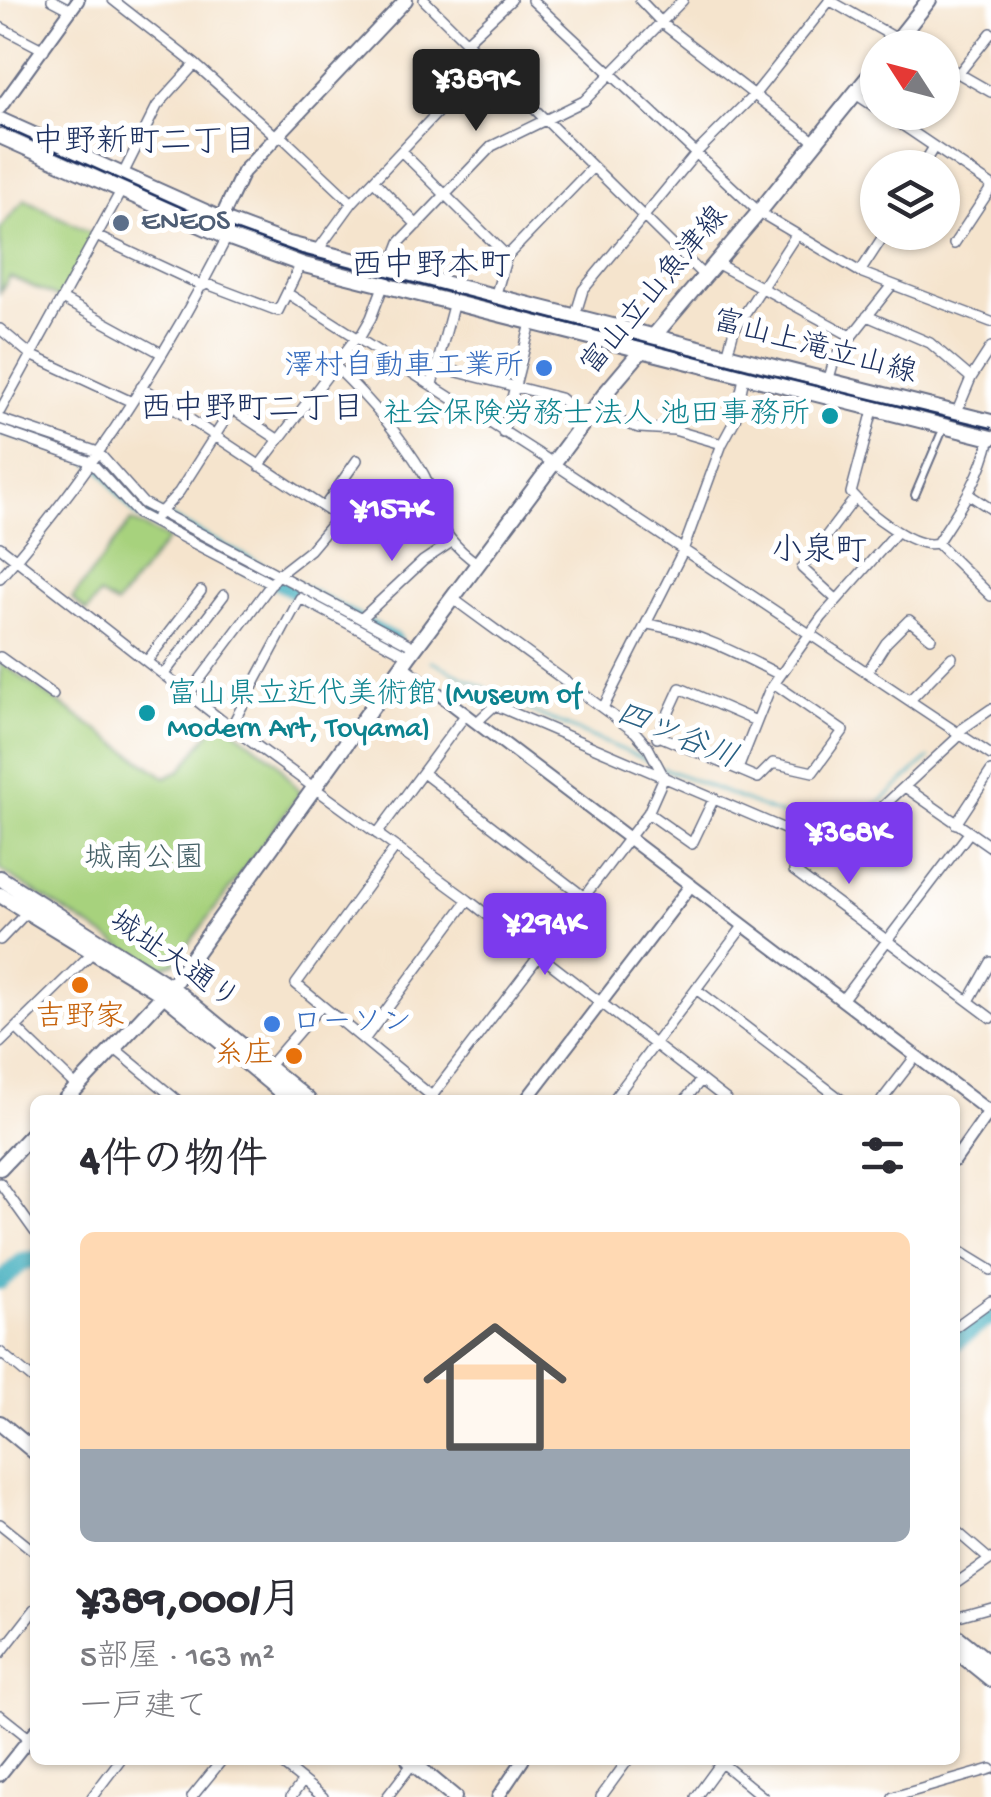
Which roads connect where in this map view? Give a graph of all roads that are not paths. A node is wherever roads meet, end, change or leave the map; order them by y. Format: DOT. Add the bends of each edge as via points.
graph roads {
  1 [pos="52,0"];
  2 [pos="114,0"];
  3 [pos="406,0"];
  4 [pos="424,0"];
  5 [pos="511,0"];
  6 [pos="532,0"];
  7 [pos="640,0"];
  8 [pos="684,0"];
  9 [pos="830,0"];
  10 [pos="929,0"];
  11 [pos="74,5"];
  12 [pos="663,24"];
  13 [pos="0,27"];
  14 [pos="875,30"];
  15 [pos="905,30"];
  16 [pos="991,34"];
  17 [pos="466,42"];
  18 [pos="44,50"];
  19 [pos="486,62"];
  20 [pos="194,64"];
  21 [pos="960,73"];
  22 [pos="612,74"];
  23 [pos="960,75"];
  24 [pos="860,86"];
  25 [pos="991,92"];
  26 [pos="854,93"];
  27 [pos="755,94"];
  28 [pos="860,97"];
  29 [pos="0,108"];
  30 [pos="543,119"];
  31 [pos="0,120"];
  32 [pos="908,130"];
  33 [pos="278,135"];
  34 [pos="0,136"];
  35 [pos="815,142"];
  36 [pos="934,147"];
  37 [pos="932,150"];
  38 [pos="402,152"];
  39 [pos="698,152"];
  40 [pos="592,168"];
  41 [pos="122,174"];
  42 [pos="374,181"];
  43 [pos="991,187"];
  44 [pos="120,191"];
  45 [pos="444,196"];
  46 [pos="352,203"];
  47 [pos="760,212"];
  48 [pos="644,217"];
  49 [pos="221,219"];
  50 [pos="416,225"];
  51 [pos="796,235"];
  52 [pos="960,235"];
  53 [pos="96,236"];
  54 [pos="227,237"];
  55 [pos="874,250"];
  56 [pos="316,252"];
  57 [pos="507,256"];
  58 [pos="714,262"];
  59 [pos="304,265"];
  60 [pos="860,272"];
  61 [pos="703,275"];
  62 [pos="386,278"];
  63 [pos="202,286"];
  64 [pos="892,286"];
  65 [pos="761,289"];
  66 [pos="287,293"];
  67 [pos="495,296"];
  68 [pos="62,298"];
  69 [pos="454,302"];
  70 [pos="575,316"];
  71 [pos="867,316"];
  72 [pos="991,322"];
  73 [pos="532,323"];
  74 [pos="0,329"];
  75 [pos="651,336"];
  76 [pos="851,336"];
  77 [pos="360,338"];
  78 [pos="991,347"];
  79 [pos="639,351"];
  80 [pos="161,353"];
  81 [pos="30,355"];
  82 [pos="727,355"];
  83 [pos="335,366"];
  84 [pos="438,367"];
  85 [pos="744,378"];
  86 [pos="970,378"];
  87 [pos="828,382"];
  88 [pos="432,384"];
  89 [pos="142,387"];
  90 [pos="515,387"];
  91 [pos="132,402"];
  92 [pos="872,410"];
  93 [pos="590,414"];
  94 [pos="956,414"];
  95 [pos="0,415"];
  96 [pos="991,422"];
  97 [pos="0,430"];
  98 [pos="504,433"];
  99 [pos="941,434"];
  100 [pos="991,437"];
  101 [pos="214,438"];
  102 [pos="280,440"];
  103 [pos="722,444"];
  104 [pos="98,452"];
  105 [pos="357,460"];
  106 [pos="91,462"];
  107 [pos="553,463"];
  108 [pos="259,466"];
  109 [pos="968,494"];
  110 [pos="916,495"];
  111 [pos="855,498"];
  112 [pos="324,507"];
  113 [pos="991,509"];
  114 [pos="160,513"];
  115 [pos="151,521"];
  116 [pos="897,532"];
  117 [pos="450,542"];
  118 [pos="937,543"];
  119 [pos="0,546"];
  120 [pos="681,548"];
  121 [pos="17,559"];
  122 [pos="478,564"];
  123 [pos="0,578"];
  124 [pos="275,579"];
  125 [pos="201,591"];
  126 [pos="224,595"];
  127 [pos="991,596"];
  128 [pos="452,598"];
  129 [pos="837,600"];
  130 [pos="362,619"];
  131 [pos="648,624"];
  132 [pos="810,632"];
  133 [pos="931,638"];
  134 [pos="0,657"];
  135 [pos="409,657"];
  136 [pos="952,657"];
  137 [pos="147,661"];
  138 [pos="868,670"];
  139 [pos="164,674"];
  140 [pos="778,679"];
  141 [pos="188,694"];
  142 [pos="54,695"];
  143 [pos="910,700"];
  144 [pos="604,706"];
  145 [pos="991,709"];
  146 [pos="472,718"];
  147 [pos="756,721"];
  148 [pos="231,727"];
  149 [pos="960,734"];
  150 [pos="659,736"];
  151 [pos="648,747"];
  152 [pos="991,755"];
  153 [pos="738,769"];
  154 [pos="991,771"];
  155 [pos="424,773"];
  156 [pos="664,777"];
  157 [pos="906,787"];
  158 [pos="315,790"];
  159 [pos="714,798"];
  160 [pos="648,813"];
  161 [pos="956,824"];
  162 [pos="969,833"];
  163 [pos="377,834"];
  164 [pos="803,836"];
  165 [pos="629,838"];
  166 [pos="991,847"];
  167 [pos="395,848"];
  168 [pos="0,878"];
  169 [pos="691,885"];
  170 [pos="0,895"];
  171 [pos="584,896"];
  172 [pos="468,900"];
  173 [pos="27,912"];
  174 [pos="744,925"];
  175 [pos="888,939"];
  176 [pos="0,940"];
  177 [pos="92,953"];
  178 [pos="538,955"];
  179 [pos="991,962"];
  180 [pos="696,989"];
  181 [pos="168,991"];
  182 [pos="842,1000"];
  183 [pos="969,1001"];
  184 [pos="601,1003"];
  185 [pos="321,1006"];
  186 [pos="991,1018"];
  187 [pos="16,1028"];
  188 [pos="364,1040"];
  189 [pos="0,1043"];
  190 [pos="655,1044"];
  191 [pos="114,1048"];
  192 [pos="916,1056"];
  193 [pos="268,1067"];
  194 [pos="700,1080"];
  195 [pos="77,1087"];
  196 [pos="166,1091"];
  197 [pos="70,1095"];
  198 [pos="162,1095"];
  199 [pos="171,1095"];
  200 [pos="285,1095"];
  201 [pos="302,1095"];
  202 [pos="430,1095"];
  203 [pos="436,1095"];
  204 [pos="530,1095"];
  205 [pos="617,1095"];
  206 [pos="689,1095"];
  207 [pos="721,1095"];
  208 [pos="835,1095"];
  209 [pos="886,1095"];
  210 [pos="990,1111"];
  211 [pos="30,1137"];
  212 [pos="960,1153"];
  213 [pos="0,1168"];
  214 [pos="0,1183"];
  215 [pos="30,1225"];
  216 [pos="960,1251"];
  217 [pos="991,1270"];
  218 [pos="991,1301"];
  219 [pos="960,1323"];
  220 [pos="0,1352"];
  221 [pos="30,1377"];
  222 [pos="0,1423"];
  223 [pos="30,1448"];
  224 [pos="2,1530"];
  225 [pos="960,1534"];
  226 [pos="30,1549"];
  227 [pos="990,1559"];
  228 [pos="960,1580"];
  229 [pos="991,1607"];
  230 [pos="30,1616"];
  231 [pos="960,1616"];
  232 [pos="960,1639"];
  233 [pos="0,1654"];
  234 [pos="960,1654"];
  235 [pos="991,1664"];
  236 [pos="991,1680"];
  237 [pos="0,1715"];
  238 [pos="30,1733"];
  239 [pos="30,1737"];
  240 [pos="116,1765"];
  241 [pos="218,1765"];
  242 [pos="283,1765"];
  243 [pos="409,1765"];
  244 [pos="415,1765"];
  245 [pos="520,1765"];
  246 [pos="624,1765"];
  247 [pos="718,1765"];
  248 [pos="726,1765"];
  249 [pos="991,1769"];
  250 [pos="0,1776"];
  251 [pos="303,1782"];
  252 [pos="92,1797"];
  253 [pos="192,1797"];
  254 [pos="291,1797"];
  255 [pos="323,1797"];
  256 [pos="388,1797"];
  257 [pos="454,1797"];
  258 [pos="498,1797"];
  259 [pos="601,1797"];
  260 [pos="696,1797"];
  261 [pos="763,1797"];
  262 [pos="893,1797"];
  1 -- 11 [label="street"];
  2 -- 20 [label="street"];
  3 -- 33 [label="main road"];
  4 -- 17 [label="street"];
  5 -- 17 [label="street"];
  6 -- 22 [label="street"];
  7 -- 12 [label="street"];
  8 -- 12 [label="street"];
  9 -- 14 [label="street"];
  9 -- 27 [label="street"];
  10 -- 15 [label="main road"];
  11 -- 18 [label="street"];
  12 -- 22 [label="street"];
  12 -- 27 [label="street"];
  13 -- 18 [label="street"];
  16 -- 21 [label="street"];
  17 -- 19 [label="street"];
  18 -- 29 [label="street"];
  19 -- 30 [label="street"];
  19 -- 38 [label="street"];
  20 -- 33 [label="street"];
  20 -- 41 [label="street" via="158,106"];
  22 -- 30 [label="street" via="584,102"];
  22 -- 39 [label="street"];
  23 -- 25 [label="street"];
  24 -- 26 [label="main road, 富山立山魚津線"];
  26 -- 28 [label="street"];
  26 -- 35 [label="main road, 富山立山魚津線"];
  27 -- 35 [label="street"];
  27 -- 39 [label="street"];
  30 -- 40 [label="street"];
  30 -- 45 [label="street" via="492,146"];
  31 -- 41 [label="main road, 富山上滝立山線"];
  32 -- 36 [label="street"];
  33 -- 46 [label="street"];
  33 -- 49 [label="main road" via="244,172"];
  34 -- 44 [label="main road, 富山上滝立山線"];
  35 -- 47 [label="main road, 富山立山魚津線"];
  36 -- 37 [label="street"];
  36 -- 43 [label="street"];
  38 -- 42 [label="street"];
  38 -- 45 [label="street"];
  39 -- 47 [label="street"];
  39 -- 48 [label="street"];
  40 -- 48 [label="street"];
  40 -- 57 [label="street"];
  41 -- 49 [label="main road, 富山上滝立山線"];
  42 -- 46 [label="street"];
  42 -- 50 [label="street"];
  43 -- 52 [label="street"];
  44 -- 53 [label="street"];
  44 -- 54 [label="main road, 富山上滝立山線"];
  45 -- 50 [label="street"];
  45 -- 57 [label="street"];
  46 -- 56 [label="street"];
  47 -- 51 [label="street"];
  47 -- 58 [label="main road, 富山立山魚津線"];
  48 -- 61 [label="street"];
  48 -- 70 [label="street" via="582,290"];
  49 -- 56 [label="main road, 富山上滝立山線"];
  50 -- 62 [label="street" via="400,242"];
  51 -- 60 [label="street"];
  51 -- 65 [label="street"];
  53 -- 63 [label="street"];
  53 -- 68 [label="street"];
  54 -- 59 [label="main road, 富山上滝立山線"];
  54 -- 63 [label="street"];
  55 -- 60 [label="street"];
  56 -- 59 [label="street"];
  56 -- 62 [label="main road, 富山上滝立山線"];
  57 -- 67 [label="street"];
  58 -- 61 [label="main road, 富山立山魚津線"];
  58 -- 65 [label="street"];
  59 -- 62 [label="main road, 富山上滝立山線"];
  59 -- 66 [label="street"];
  60 -- 64 [label="street"];
  61 -- 75 [label="main road, 富山立山魚津線"];
  62 -- 67 [label="main road, 富山上滝立山線"];
  62 -- 69 [label="main road, 富山上滝立山線"];
  62 -- 77 [label="street"];
  63 -- 66 [label="street" via="278,311"];
  63 -- 80 [label="street"];
  64 -- 71 [label="street"];
  64 -- 72 [label="street"];
  65 -- 76 [label="street"];
  65 -- 82 [label="street" via="734,330"];
  66 -- 77 [label="street"];
  67 -- 70 [label="main road, 富山上滝立山線"];
  68 -- 80 [label="street"];
  68 -- 81 [label="street"];
  69 -- 73 [label="main road, 富山上滝立山線"];
  69 -- 84 [label="street"];
  70 -- 75 [label="main road, 富山上滝立山線"];
  71 -- 76 [label="street"];
  71 -- 86 [label="street" via="930,342"];
  73 -- 79 [label="main road, 富山上滝立山線"];
  73 -- 90 [label="street"];
  74 -- 81 [label="street"];
  75 -- 79 [label="main road, 富山立山魚津線"];
  75 -- 82 [label="main road, 富山上滝立山線"];
  76 -- 87 [label="street" via="835,356"];
  77 -- 83 [label="street"];
  77 -- 88 [label="street"];
  78 -- 86 [label="street"];
  79 -- 85 [label="main road, 富山上滝立山線"];
  79 -- 93 [label="main road, 富山立山魚津線"];
  80 -- 89 [label="street"];
  81 -- 91 [label="street"];
  81 -- 95 [label="street"];
  82 -- 87 [label="main road, 富山上滝立山線"];
  83 -- 102 [label="street"];
  83 -- 117 [label="street" via="377,407 420,468"];
  84 -- 88 [label="street"];
  84 -- 90 [label="street"];
  85 -- 92 [label="main road, 富山上滝立山線"];
  85 -- 103 [label="street"];
  86 -- 94 [label="street"];
  87 -- 94 [label="main road, 富山上滝立山線"];
  88 -- 98 [label="street"];
  89 -- 91 [label="street"];
  89 -- 101 [label="street"];
  90 -- 93 [label="street"];
  90 -- 98 [label="street"];
  91 -- 104 [label="street"];
  92 -- 100 [label="main road, 富山上滝立山線"];
  92 -- 111 [label="street"];
  93 -- 103 [label="street"];
  93 -- 107 [label="main road, 富山立山魚津線"];
  94 -- 96 [label="main road, 富山上滝立山線"];
  95 -- 104 [label="street"];
  97 -- 106 [label="street"];
  98 -- 107 [label="street"];
  99 -- 110 [label="street"];
  100 -- 109 [label="street"];
  101 -- 102 [label="street" via="232,410"];
  101 -- 108 [label="street"];
  101 -- 114 [label="street"];
  102 -- 108 [label="street"];
  103 -- 120 [label="street"];
  104 -- 106 [label="street"];
  104 -- 114 [label="street" via="134,496"];
  105 -- 112 [label="street"];
  106 -- 115 [label="street" via="126,504"];
  106 -- 121 [label="street"];
  107 -- 120 [label="street"];
  107 -- 122 [label="main road, 富山立山魚津線"];
  108 -- 112 [label="street"];
  109 -- 113 [label="street"];
  109 -- 118 [label="street"];
  111 -- 116 [label="street"];
  111 -- 129 [label="street" via="802,568"];
  112 -- 124 [label="street" via="338,517"];
  114 -- 115 [label="street"];
  114 -- 124 [label="street"];
  115 -- 124 [label="street"];
  116 -- 118 [label="street"];
  116 -- 129 [label="street"];
  117 -- 122 [label="street"];
  117 -- 130 [label="street"];
  118 -- 127 [label="street"];
  119 -- 121 [label="street"];
  120 -- 131 [label="street"];
  120 -- 132 [label="street"];
  121 -- 123 [label="street"];
  121 -- 137 [label="street"];
  122 -- 128 [label="main road, 富山立山魚津線"];
  124 -- 130 [label="street"];
  124 -- 141 [label="street"];
  125 -- 137 [label="street"];
  126 -- 139 [label="street"];
  128 -- 135 [label="main road, 富山立山魚津線"];
  128 -- 144 [label="street"];
  129 -- 132 [label="street"];
  130 -- 135 [label="street"];
  131 -- 140 [label="street" via="722,645"];
  131 -- 144 [label="street"];
  132 -- 138 [label="street"];
  132 -- 140 [label="street"];
  133 -- 138 [label="street" via="909,620"];
  134 -- 142 [label="street"];
  135 -- 146 [label="street"];
  135 -- 148 [label="street" via="300,598"];
  135 -- 158 [label="main road, 富山立山魚津線"];
  136 -- 143 [label="street"];
  137 -- 139 [label="street"];
  138 -- 143 [label="street"];
  139 -- 141 [label="street"];
  140 -- 147 [label="street"];
  140 -- 153 [label="street" via="843,731 813,772 773,763 758,778"];
  141 -- 148 [label="street"];
  143 -- 149 [label="street"];
  144 -- 151 [label="street"];
  145 -- 149 [label="street"];
  146 -- 155 [label="street"];
  146 -- 156 [label="street" via="495,705"];
  146 -- 165 [label="street"];
  147 -- 150 [label="street" via="680,688"];
  147 -- 153 [label="street"];
  148 -- 158 [label="street"];
  149 -- 152 [label="street"];
  149 -- 157 [label="street"];
  150 -- 151 [label="street"];
  150 -- 153 [label="street"];
  151 -- 156 [label="street"];
  154 -- 161 [label="street"];
  155 -- 163 [label="street"];
  155 -- 171 [label="street"];
  156 -- 159 [label="street"];
  156 -- 160 [label="street"];
  157 -- 161 [label="street"];
  157 -- 164 [label="street" via="852,835 826,842"];
  158 -- 163 [label="street"];
  158 -- 181 [label="main road, 富山立山魚津線"];
  159 -- 160 [label="street" via="692,844"];
  159 -- 164 [label="street"];
  160 -- 165 [label="street"];
  161 -- 162 [label="street"];
  162 -- 166 [label="street"];
  162 -- 175 [label="street"];
  163 -- 167 [label="street"];
  164 -- 175 [label="street" via="794,871"];
  165 -- 169 [label="street"];
  165 -- 171 [label="street"];
  167 -- 172 [label="street"];
  167 -- 185 [label="street" via="296,984"];
  168 -- 181 [label="main road, 城址大通り"];
  169 -- 174 [label="street"];
  169 -- 184 [label="street"];
  170 -- 173 [label="main road, 城址大通り"];
  171 -- 178 [label="street"];
  172 -- 178 [label="street"];
  172 -- 188 [label="street"];
  173 -- 176 [label="street"];
  173 -- 177 [label="main road, 城址大通り"];
  174 -- 180 [label="street"];
  174 -- 182 [label="street"];
  175 -- 182 [label="street"];
  175 -- 183 [label="street"];
  177 -- 181 [label="main road, 城址大通り"];
  177 -- 187 [label="street"];
  178 -- 184 [label="street"];
  178 -- 203 [label="street"];
  179 -- 183 [label="street"];
  180 -- 190 [label="street"];
  180 -- 208 [label="street"];
  181 -- 191 [label="main road, 富山立山魚津線"];
  181 -- 193 [label="main road, 城址大通り"];
  181 -- 200 [label="main road, 城址大通り"];
  182 -- 192 [label="street"];
  183 -- 186 [label="street"];
  184 -- 190 [label="street"];
  184 -- 204 [label="street"];
  185 -- 188 [label="street"];
  185 -- 193 [label="street"];
  187 -- 189 [label="street"];
  187 -- 195 [label="street"];
  188 -- 202 [label="street"];
  190 -- 194 [label="street"];
  190 -- 205 [label="street"];
  191 -- 195 [label="main road, 富山立山魚津線"];
  191 -- 196 [label="street"];
  192 -- 209 [label="street"];
  192 -- 210 [label="street"];
  193 -- 201 [label="main road, 城址大通り"];
  194 -- 206 [label="street"];
  194 -- 207 [label="street"];
  195 -- 197 [label="main road, 富山立山魚津線"];
  196 -- 198 [label="street"];
  196 -- 199 [label="street"];
  210 -- 212 [label="street"];
  211 -- 213 [label="main road"];
  214 -- 215 [label="street"];
  216 -- 217 [label="street"];
  218 -- 219 [label="street"];
  220 -- 221 [label="street"];
  222 -- 223 [label="main road"];
  224 -- 226 [label="street"];
  225 -- 227 [label="street"];
  227 -- 228 [label="street"];
  229 -- 231 [label="street"];
  230 -- 233 [label="street"];
  232 -- 235 [label="main road"];
  234 -- 236 [label="main road"];
  237 -- 238 [label="street"];
  239 -- 250 [label="street"];
  240 -- 252 [label="street"];
  241 -- 253 [label="street"];
  242 -- 251 [label="street"];
  243 -- 256 [label="street"];
  244 -- 257 [label="main road"];
  245 -- 258 [label="street"];
  246 -- 259 [label="street"];
  247 -- 260 [label="street"];
  248 -- 261 [label="street"];
  249 -- 262 [label="street"];
  251 -- 254 [label="street"];
  251 -- 255 [label="street"];
}
